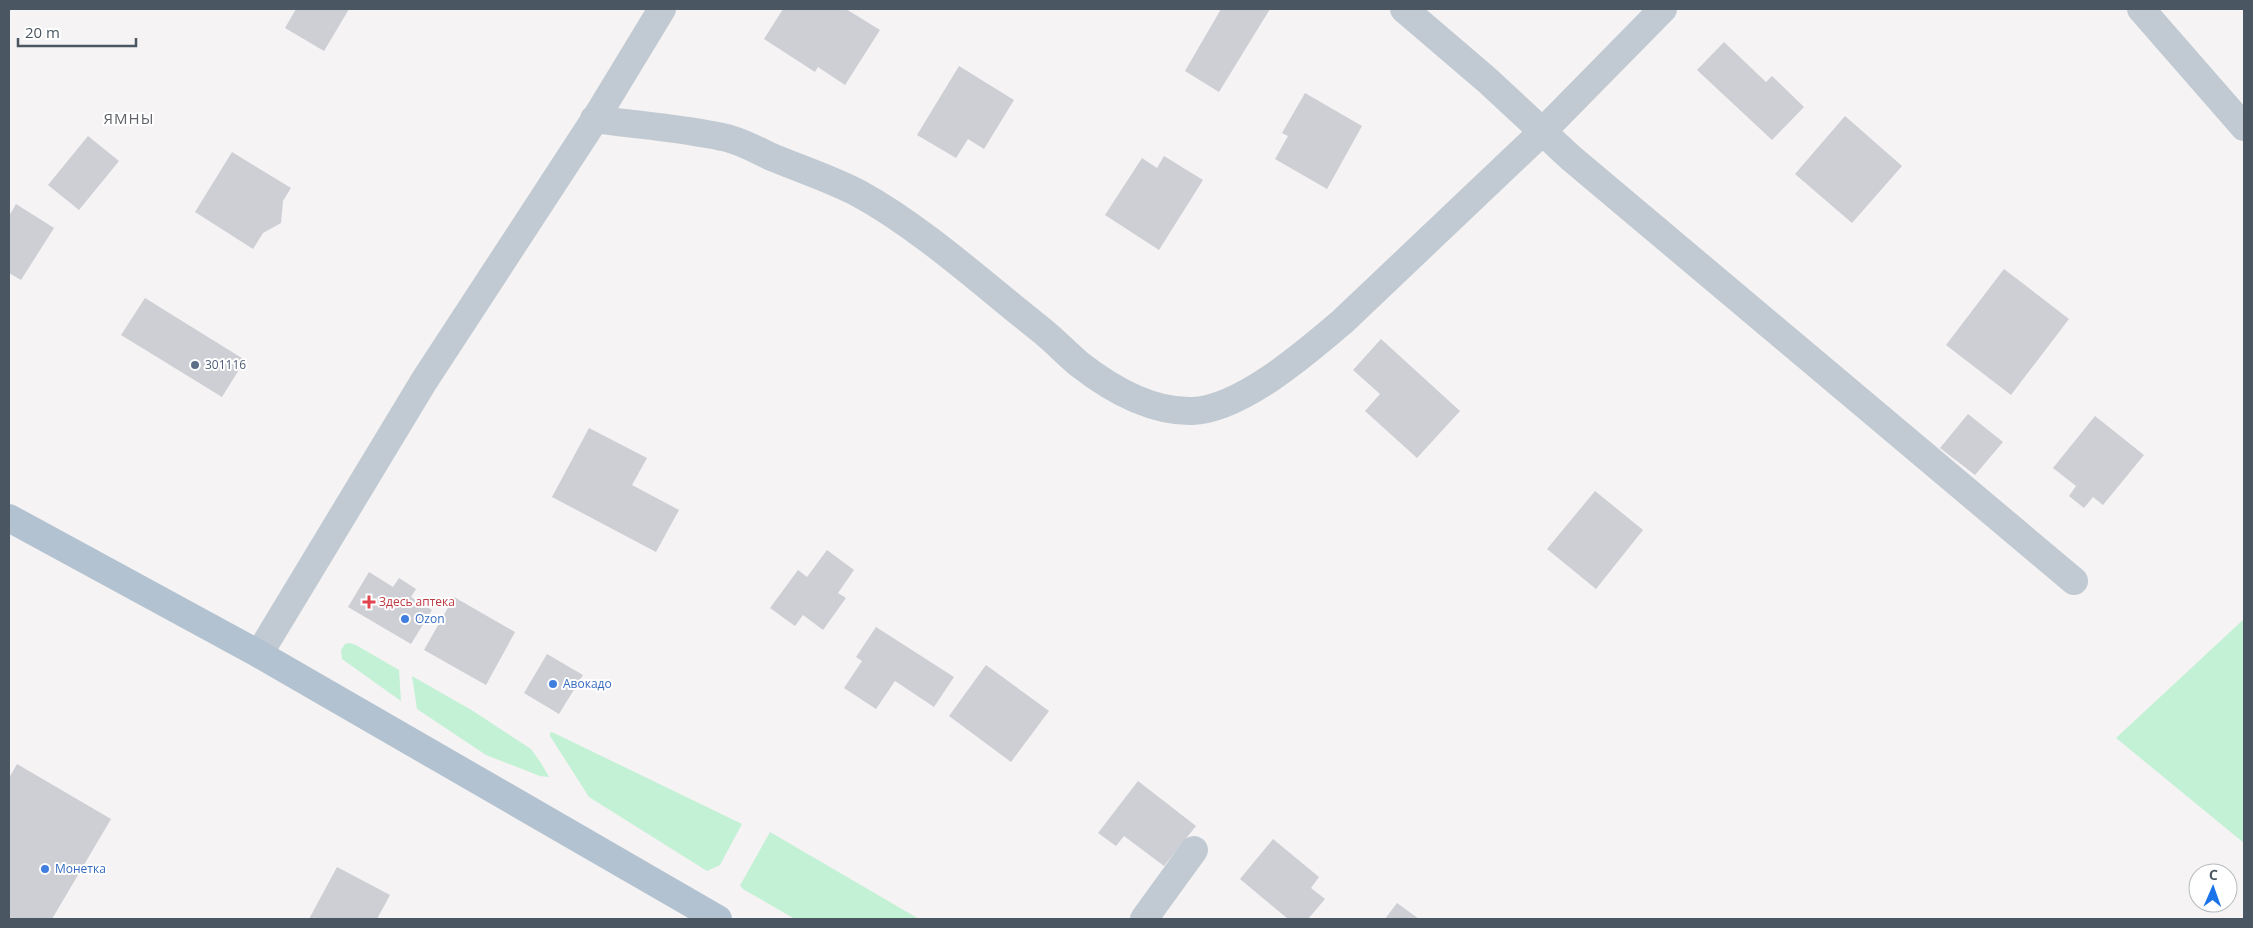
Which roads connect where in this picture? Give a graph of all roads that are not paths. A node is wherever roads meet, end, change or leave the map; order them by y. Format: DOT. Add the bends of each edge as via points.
graph roads {
  1 [pos="662,9"];
  2 [pos="1404,9"];
  3 [pos="1663,9"];
  4 [pos="2141,9"];
  5 [pos="594,119"];
  6 [pos="2244,127"];
  7 [pos="1542,132"];
  8 [pos="9,518"];
  9 [pos="2074,581"];
  10 [pos="259,654"];
  11 [pos="1194,850"];
  12 [pos="718,919"];
  13 [pos="1144,919"];
  1 -- 5 [label="street"];
  2 -- 7 [label="street"];
  3 -- 7 [label="street"];
  4 -- 6 [label="street"];
  5 -- 7 [label="street" via="724,137 857,192 916,230 1080,364 1118,390 1153,405 1193,411 1215,407 1247,392 1310,349"];
  5 -- 10 [label="street" via="424,381"];
  7 -- 9 [label="street"];
  8 -- 10 [label="main road"];
  10 -- 12 [label="main road"];
  11 -- 13 [label="street"];
}
